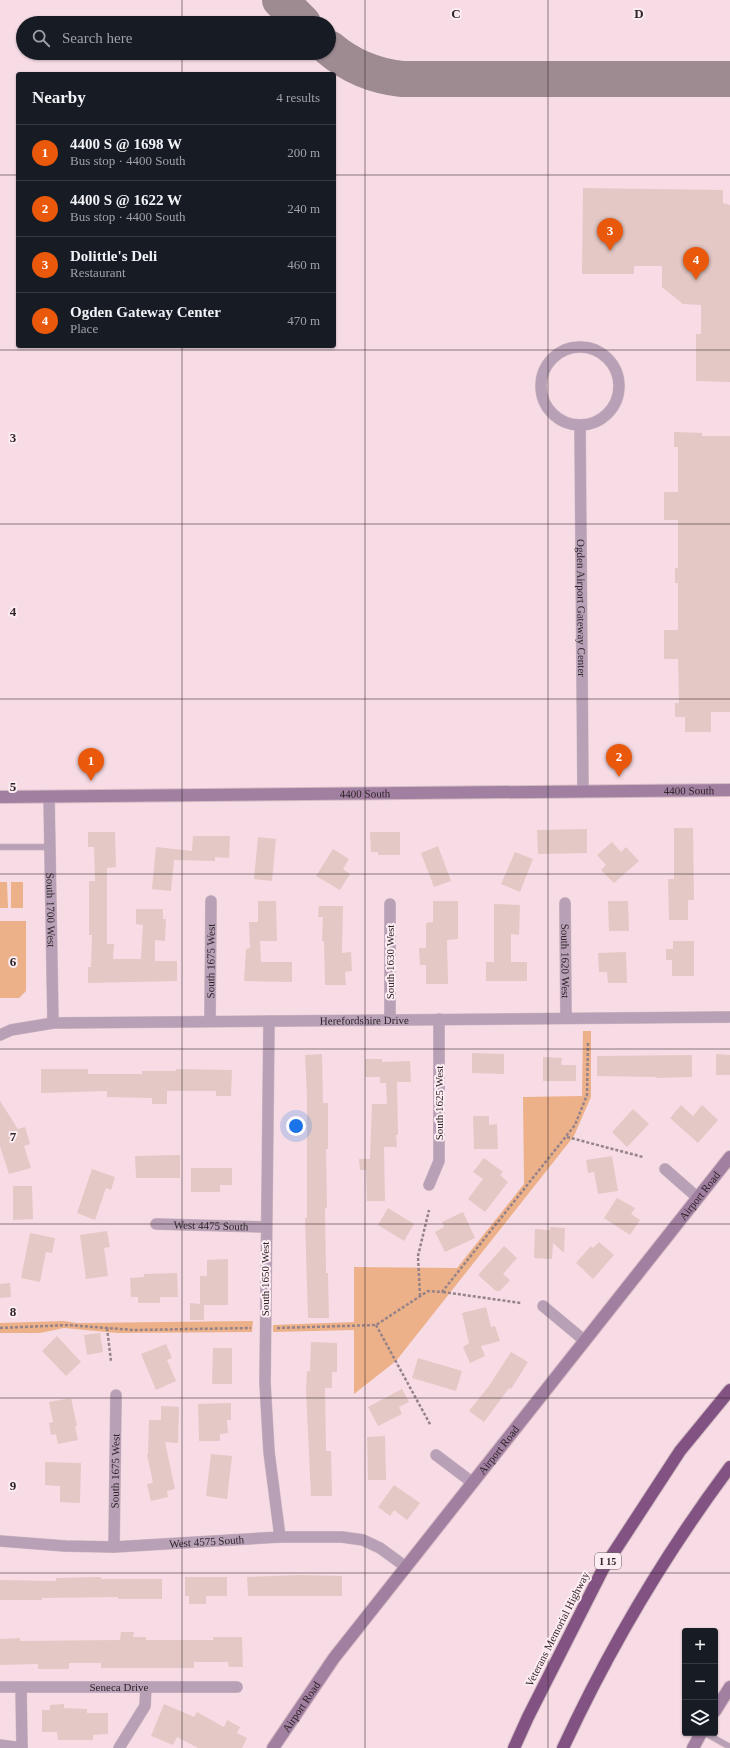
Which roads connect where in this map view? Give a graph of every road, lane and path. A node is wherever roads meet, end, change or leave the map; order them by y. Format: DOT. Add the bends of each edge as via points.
graph roads {
  1 [pos="580,425"];
  2 [pos="730,790"];
  3 [pos="583,791"];
  4 [pos="49,796"];
  5 [pos="0,797"];
  6 [pos="50,847"];
  7 [pos="0,848"];
  8 [pos="211,900"];
  9 [pos="565,903"];
  10 [pos="390,904"];
  11 [pos="730,1017"];
  12 [pos="566,1018"];
  13 [pos="390,1020"];
  14 [pos="439,1020"];
  15 [pos="269,1021"];
  16 [pos="210,1022"];
  17 [pos="53,1023"];
  18 [pos="0,1035"];
  19 [pos="588,1041"];
  20 [pos="567,1137"];
  21 [pos="643,1157"];
  22 [pos="730,1157"];
  23 [pos="665,1169"];
  24 [pos="429,1185"];
  25 [pos="698,1198"];
  26 [pos="430,1210"];
  27 [pos="156,1224"];
  28 [pos="266,1227"];
  29 [pos="442,1292"];
  30 [pos="420,1296"];
  31 [pos="521,1303"];
  32 [pos="543,1306"];
  33 [pos="376,1325"];
  34 [pos="0,1328"];
  35 [pos="107,1328"];
  36 [pos="251,1328"];
  37 [pos="275,1328"];
  38 [pos="585,1341"];
  39 [pos="111,1361"];
  40 [pos="730,1390"];
  41 [pos="116,1395"];
  42 [pos="431,1426"];
  43 [pos="436,1455"];
  44 [pos="730,1467"];
  45 [pos="473,1483"];
  46 [pos="280,1537"];
  47 [pos="0,1540"];
  48 [pos="114,1547"];
  49 [pos="406,1567"];
  50 [pos="146,1687"];
  51 [pos="237,1687"];
  52 [pos="730,1687"];
  53 [pos="0,1688"];
  54 [pos="21,1688"];
  55 [pos="718,1706"];
  56 [pos="699,1736"];
  57 [pos="710,1736"];
  58 [pos="0,1746"];
  59 [pos="730,1747"];
  60 [pos="22,1748"];
  61 [pos="119,1748"];
  62 [pos="273,1748"];
  63 [pos="514,1748"];
  64 [pos="563,1748"];
  65 [pos="693,1748"];
  1 -- 1 [label="street" via="599,420 610,411 618,395 619,381 615,368 606,357 593,349 574,347 553,357 545,368 541,381 542,394 554,416 566,423"];
  1 -- 3 [label="street, Ogden Airport Gateway Center"];
  2 -- 3 [label="street, 4400 South"];
  3 -- 4 [label="street, 4400 South"];
  4 -- 5 [label="street, 4400 South"];
  4 -- 6 [label="street, South 1700 West"];
  6 -- 7 [label="lane"];
  6 -- 17 [label="street, South 1700 West"];
  8 -- 16 [label="street, South 1675 West"];
  9 -- 12 [label="street, South 1620 West"];
  10 -- 13 [label="street, South 1630 West"];
  11 -- 12 [label="street, Herefordshire Drive"];
  12 -- 14 [label="street, Herefordshire Drive"];
  13 -- 14 [label="street, Herefordshire Drive"];
  13 -- 15 [label="street, Herefordshire Drive"];
  14 -- 24 [label="street, South 1625 West" via="439,1161"];
  15 -- 16 [label="street, Herefordshire Drive"];
  15 -- 28 [label="street, South 1650 West"];
  16 -- 17 [label="street, Herefordshire Drive"];
  17 -- 18 [label="street, Herefordshire Drive" via="11,1030"];
  19 -- 20 [label="path" via="587,1095 575,1125"];
  20 -- 21 [label="path"];
  20 -- 29 [label="path"];
  22 -- 25 [label="street, Airport Road"];
  23 -- 25 [label="street"];
  25 -- 38 [label="street, Airport Road"];
  26 -- 30 [label="path" via="418,1256"];
  27 -- 28 [label="street, West 4475 South"];
  28 -- 46 [label="street, South 1650 West" via="265,1383 269,1452"];
  29 -- 30 [label="path" via="428,1291"];
  29 -- 31 [label="path"];
  30 -- 33 [label="path"];
  32 -- 38 [label="street"];
  33 -- 37 [label="path"];
  33 -- 42 [label="path"];
  34 -- 35 [label="path" via="68,1325"];
  35 -- 36 [label="path"];
  35 -- 39 [label="path"];
  38 -- 45 [label="street, Airport Road"];
  40 -- 63 [label="highway, Veterans Memorial Highway / I 15" via="680,1451 603,1569"];
  41 -- 48 [label="street, South 1675 West"];
  43 -- 45 [label="street"];
  44 -- 64 [label="highway" via="642,1599"];
  45 -- 49 [label="street, Airport Road"];
  46 -- 48 [label="street, West 4575 South"];
  46 -- 49 [label="street, West 4575 South" via="342,1537 363,1540 380,1548"];
  47 -- 48 [label="street, West 4575 South" via="65,1546"];
  49 -- 62 [label="street, Airport Road" via="334,1658"];
  50 -- 51 [label="street, Seneca Drive"];
  50 -- 54 [label="street, Seneca Drive"];
  50 -- 61 [label="street" via="145,1706"];
  52 -- 55 [label="street"];
  53 -- 54 [label="street, Seneca Drive"];
  54 -- 60 [label="street"];
  56 -- 65 [label="street"];
  57 -- 59 [label="lane"];
  58 -- 60 [label="street"];
}
